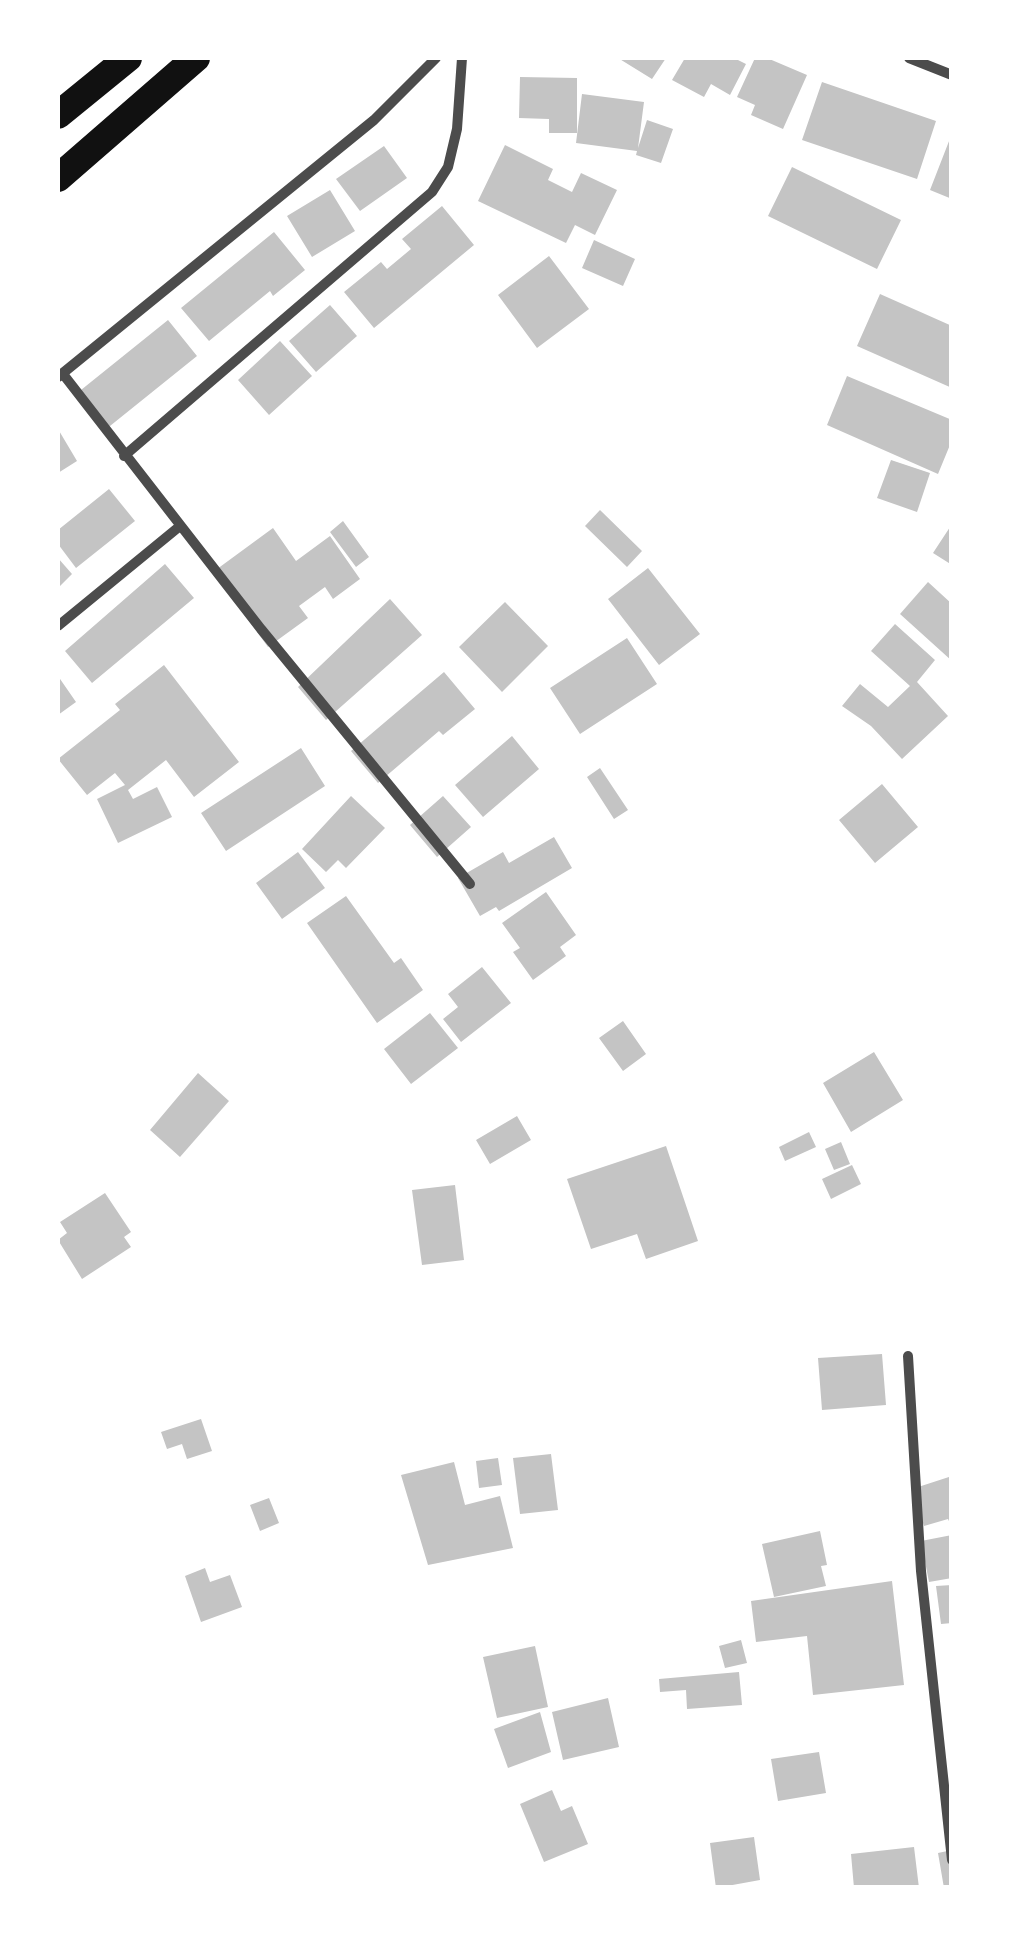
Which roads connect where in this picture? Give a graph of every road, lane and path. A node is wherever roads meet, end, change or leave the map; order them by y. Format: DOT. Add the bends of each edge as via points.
graph roads {
  1 [pos="128,58"];
  2 [pos="196,58"];
  3 [pos="436,58"];
  4 [pos="462,58"];
  5 [pos="909,58"];
  6 [pos="952,75"];
  7 [pos="58,115"];
  8 [pos="58,178"];
  9 [pos="60,376"];
  10 [pos="124,456"];
  11 [pos="180,526"];
  12 [pos="58,626"];
  13 [pos="470,884"];
  14 [pos="908,1356"];
  15 [pos="952,1860"];
  1 -- 7 [label="highway"];
  2 -- 8 [label="highway"];
  3 -- 9 [label="street" via="374,120"];
  4 -- 10 [label="street" via="457,130 448,168 432,192"];
  5 -- 6 [label="street"];
  9 -- 10 [label="street"];
  10 -- 11 [label="street"];
  11 -- 12 [label="street"];
  11 -- 13 [label="street"];
  14 -- 15 [label="street"];
}
